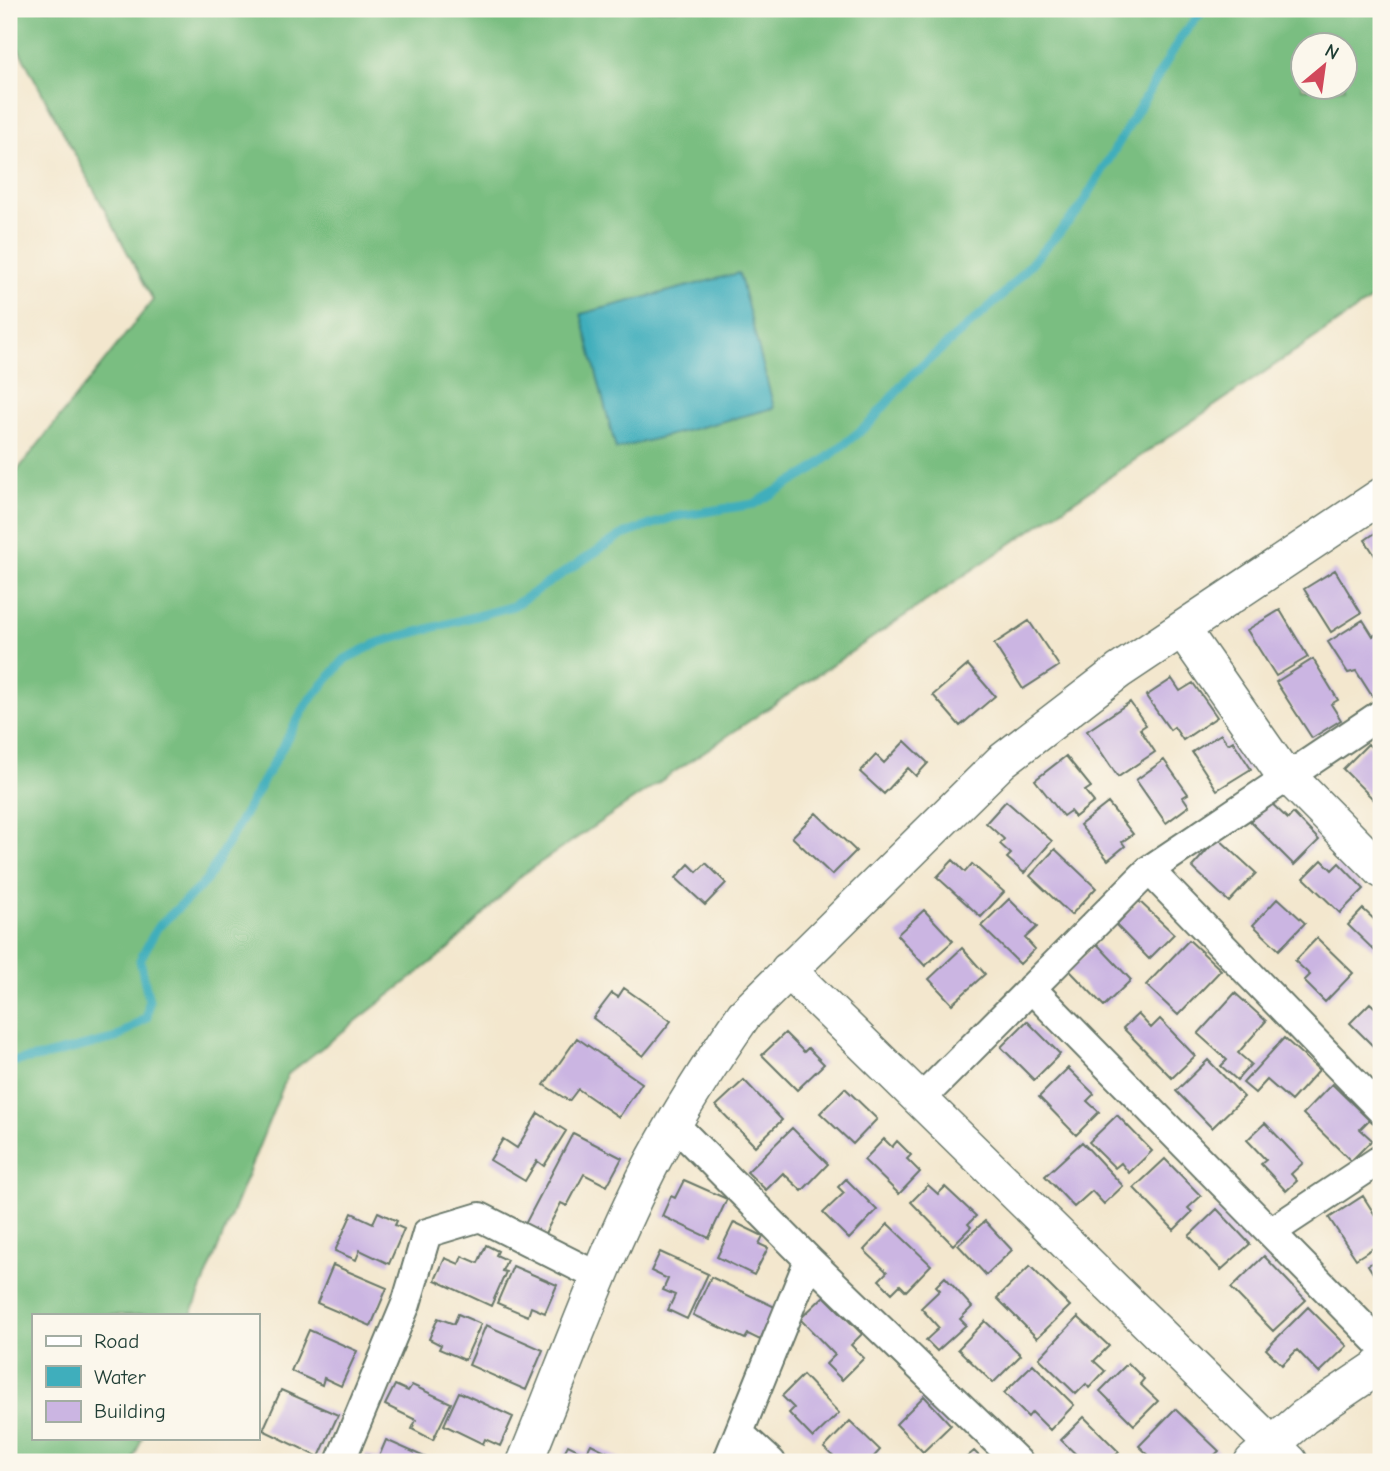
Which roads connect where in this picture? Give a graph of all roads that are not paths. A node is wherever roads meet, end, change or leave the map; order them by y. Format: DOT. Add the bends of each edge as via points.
graph roads {
  1 [pos="1381,496"];
  2 [pos="1182,629"];
  3 [pos="1381,714"];
  4 [pos="1288,777"];
  5 [pos="1149,870"];
  6 [pos="1381,870"];
  7 [pos="788,970"];
  8 [pos="1031,988"];
  9 [pos="920,1100"];
  10 [pos="1381,1110"];
  11 [pos="674,1124"];
  12 [pos="1381,1158"];
  13 [pos="1271,1233"];
  14 [pos="809,1260"];
  15 [pos="601,1279"];
  16 [pos="1381,1345"];
  17 [pos="1381,1365"];
  18 [pos="739,1433"];
  19 [pos="1271,1456"];
  20 [pos="340,1462"];
  21 [pos="525,1462"];
  22 [pos="727,1462"];
  23 [pos="771,1462"];
  24 [pos="1018,1462"];
  1 -- 2 [label="street"];
  2 -- 4 [label="street"];
  2 -- 7 [label="street" via="1074,703 1002,761"];
  3 -- 4 [label="street"];
  4 -- 5 [label="street"];
  4 -- 6 [label="street"];
  5 -- 8 [label="street"];
  5 -- 10 [label="street"];
  7 -- 9 [label="street"];
  7 -- 11 [label="street" via="744,1015"];
  8 -- 9 [label="street"];
  8 -- 13 [label="street"];
  9 -- 19 [label="street"];
  11 -- 14 [label="street"];
  11 -- 15 [label="street" via="622,1226"];
  12 -- 13 [label="street"];
  13 -- 16 [label="street"];
  14 -- 18 [label="street"];
  14 -- 24 [label="street"];
  15 -- 20 [label="street" via="480,1217 427,1233 406,1304"];
  15 -- 21 [label="street"];
  17 -- 19 [label="street" via="1304,1417"];
  18 -- 22 [label="street"];
  18 -- 23 [label="street"];
}
